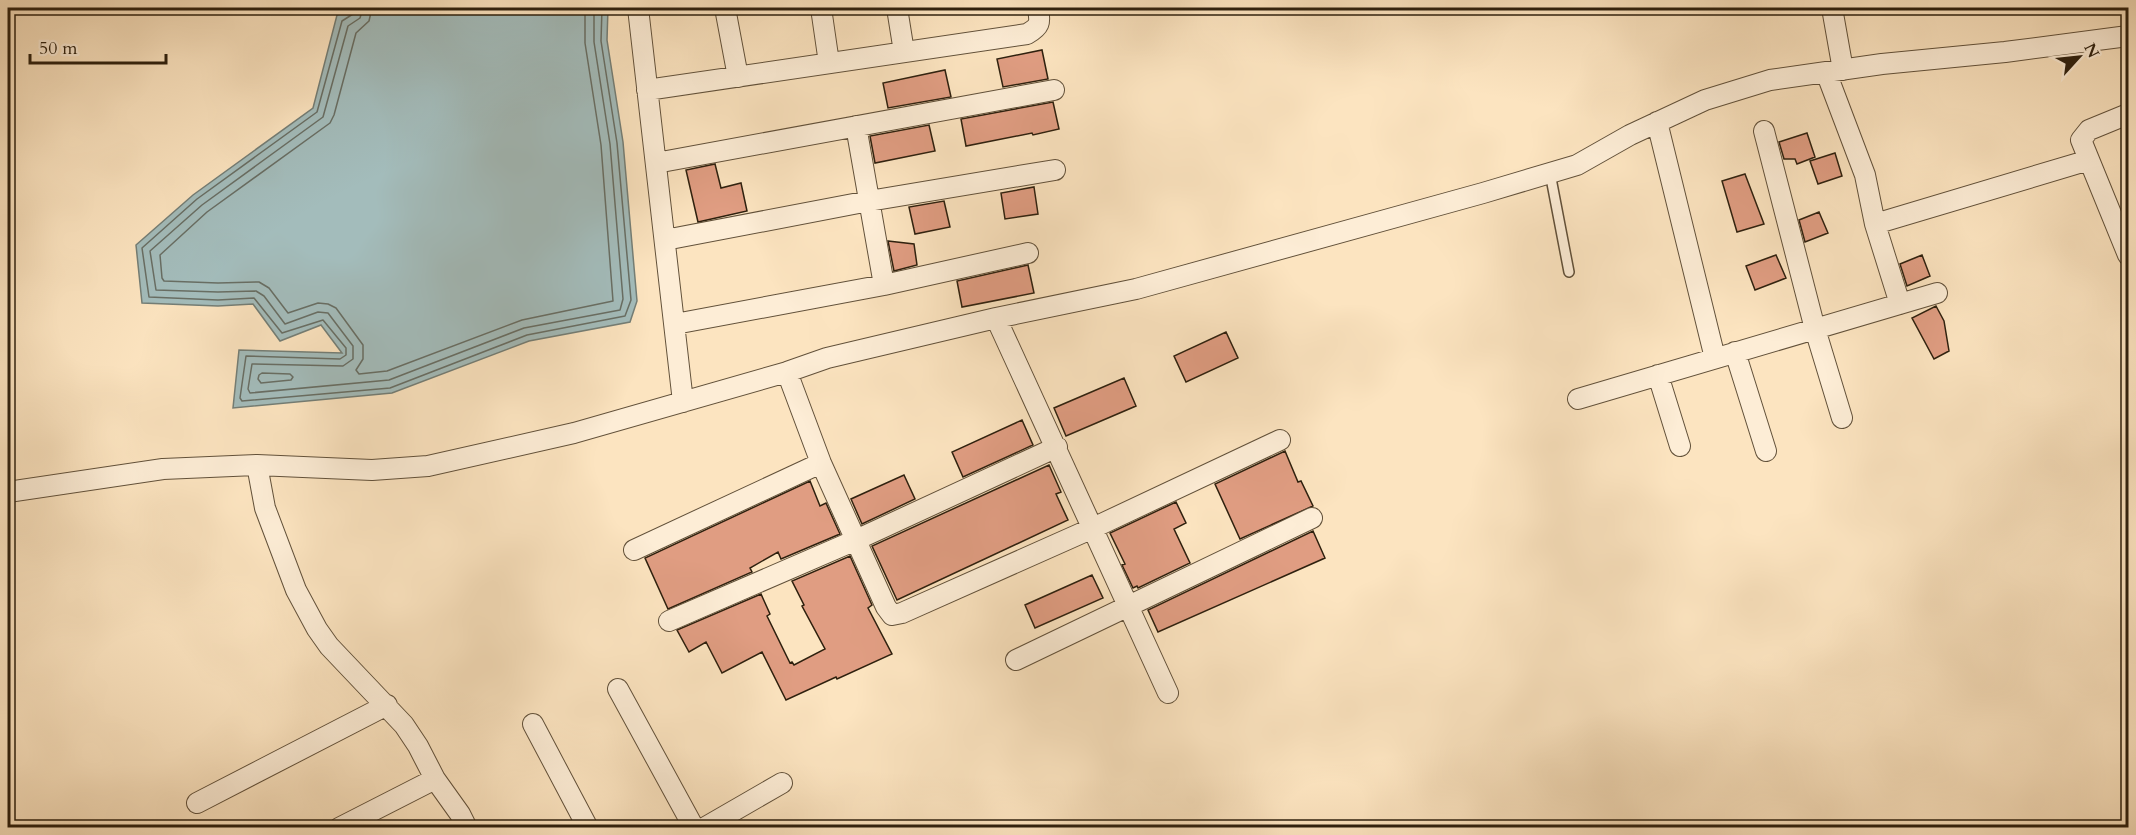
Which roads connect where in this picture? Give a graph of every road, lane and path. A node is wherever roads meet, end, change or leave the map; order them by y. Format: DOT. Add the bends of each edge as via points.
graph roads {
  1 [pos="638,8"];
  2 [pos="725,8"];
  3 [pos="821,8"];
  4 [pos="897,8"];
  5 [pos="1038,8"];
  6 [pos="1832,8"];
  7 [pos="2128,36"];
  8 [pos="904,52"];
  9 [pos="830,63"];
  10 [pos="1834,71"];
  11 [pos="738,76"];
  12 [pos="647,90"];
  13 [pos="1054,90"];
  14 [pos="2128,114"];
  15 [pos="1658,123"];
  16 [pos="856,126"];
  17 [pos="1764,131"];
  18 [pos="2089,160"];
  19 [pos="656,163"];
  20 [pos="1055,170"];
  21 [pos="1550,173"];
  22 [pos="869,201"];
  23 [pos="2120,214"];
  24 [pos="1875,225"];
  25 [pos="665,240"];
  26 [pos="1028,253"];
  27 [pos="2128,255"];
  28 [pos="1569,272"];
  29 [pos="884,285"];
  30 [pos="1937,293"];
  31 [pos="1900,304"];
  32 [pos="996,318"];
  33 [pos="675,324"];
  34 [pos="1815,328"];
  35 [pos="1735,352"];
  36 [pos="1715,358"];
  37 [pos="787,372"];
  38 [pos="1658,375"];
  39 [pos="1578,399"];
  40 [pos="683,402"];
  41 [pos="1842,418"];
  42 [pos="1280,440"];
  43 [pos="1680,446"];
  44 [pos="1057,447"];
  45 [pos="1766,451"];
  46 [pos="821,463"];
  47 [pos="257,465"];
  48 [pos="8,492"];
  49 [pos="1312,518"];
  50 [pos="1094,528"];
  51 [pos="856,540"];
  52 [pos="634,550"];
  53 [pos="1130,607"];
  54 [pos="669,621"];
  55 [pos="1016,660"];
  56 [pos="618,689"];
  57 [pos="1168,693"];
  58 [pos="387,705"];
  59 [pos="533,724"];
  60 [pos="435,779"];
  61 [pos="782,783"];
  62 [pos="197,803"];
  63 [pos="339,828"];
  64 [pos="467,828"];
  65 [pos="588,828"];
  66 [pos="693,828"];
  67 [pos="704,828"];
  1 -- 12 [label="street"];
  2 -- 11 [label="street"];
  3 -- 9 [label="street"];
  4 -- 8 [label="street"];
  5 -- 8 [label="street" via="1040,21 1027,34"];
  6 -- 10 [label="street"];
  7 -- 10 [label="street"];
  8 -- 9 [label="street"];
  9 -- 11 [label="street"];
  10 -- 15 [label="street" via="1770,80 1716,96"];
  10 -- 24 [label="street" via="1865,175"];
  11 -- 12 [label="street"];
  12 -- 19 [label="street"];
  13 -- 16 [label="street"];
  14 -- 18 [label="street" via="2085,134 2081,140"];
  15 -- 21 [label="street" via="1577,165"];
  15 -- 36 [label="street"];
  16 -- 19 [label="street"];
  16 -- 22 [label="street"];
  17 -- 34 [label="street"];
  18 -- 23 [label="street"];
  18 -- 24 [label="street"];
  19 -- 25 [label="street"];
  20 -- 22 [label="street"];
  21 -- 28 [label="lane"];
  21 -- 32 [label="street" via="1136,289"];
  22 -- 25 [label="street"];
  22 -- 29 [label="street"];
  23 -- 27 [label="street"];
  24 -- 31 [label="street"];
  25 -- 33 [label="street"];
  26 -- 29 [label="street"];
  29 -- 33 [label="street"];
  30 -- 31 [label="street"];
  31 -- 34 [label="street"];
  32 -- 37 [label="street" via="827,358"];
  32 -- 44 [label="street"];
  33 -- 40 [label="street"];
  34 -- 35 [label="street"];
  34 -- 41 [label="street"];
  35 -- 36 [label="street"];
  35 -- 45 [label="street"];
  36 -- 38 [label="street"];
  37 -- 40 [label="street"];
  37 -- 46 [label="street"];
  38 -- 39 [label="street"];
  38 -- 43 [label="street"];
  40 -- 47 [label="street" via="574,433 428,466 372,470"];
  42 -- 50 [label="street"];
  44 -- 50 [label="street"];
  44 -- 51 [label="street"];
  46 -- 51 [label="street"];
  46 -- 52 [label="street"];
  47 -- 48 [label="street" via="134,472"];
  47 -- 58 [label="street" via="265,508 317,629"];
  49 -- 53 [label="street"];
  50 -- 51 [label="street" via="892,615"];
  50 -- 53 [label="street"];
  51 -- 54 [label="street"];
  53 -- 55 [label="street"];
  53 -- 57 [label="street"];
  56 -- 66 [label="street"];
  58 -- 60 [label="street" via="418,746"];
  58 -- 62 [label="street"];
  59 -- 65 [label="street"];
  60 -- 63 [label="street"];
  60 -- 64 [label="street"];
  61 -- 67 [label="street"];
}
